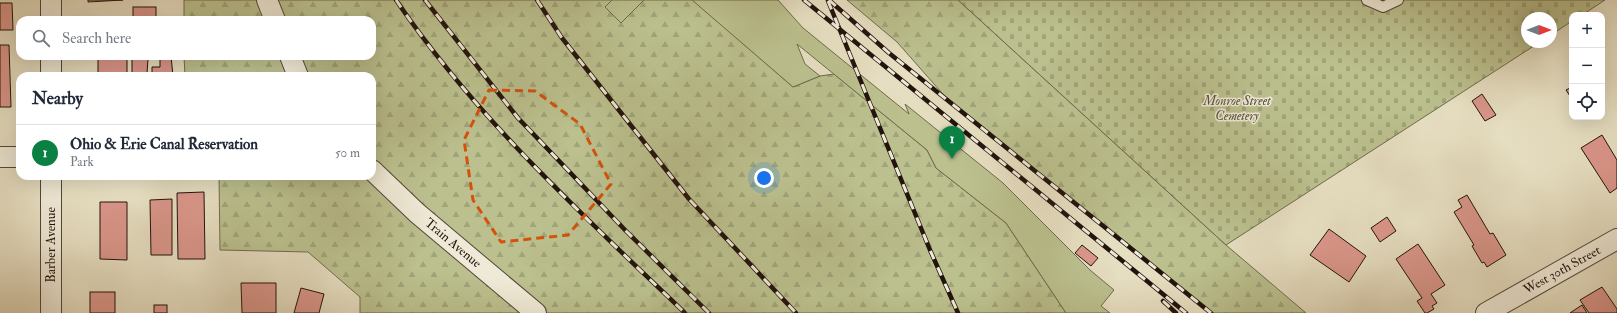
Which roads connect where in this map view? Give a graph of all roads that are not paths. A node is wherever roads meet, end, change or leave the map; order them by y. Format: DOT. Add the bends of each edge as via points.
graph roads {
  1 [pos="51,0"];
  2 [pos="268,0"];
  3 [pos="1367,0"];
  4 [pos="1398,0"];
  5 [pos="51,16"];
  6 [pos="274,16"];
  7 [pos="51,60"];
  8 [pos="292,60"];
  9 [pos="51,72"];
  10 [pos="296,72"];
  11 [pos="0,157"];
  12 [pos="16,157"];
  13 [pos="376,174"];
  14 [pos="51,180"];
  15 [pos="1617,239"];
  16 [pos="51,313"];
  17 [pos="536,313"];
  18 [pos="1486,313"];
  1 -- 5 [label="street"];
  2 -- 6 [label="street"];
  3 -- 4 [label="lane" via="1384,7"];
  7 -- 9 [label="street"];
  8 -- 10 [label="street"];
  11 -- 12 [label="street"];
  13 -- 17 [label="street, Train Avenue" via="417,213"];
  14 -- 16 [label="street, Barber Avenue"];
  15 -- 18 [label="street, West 30th Street"];
}
